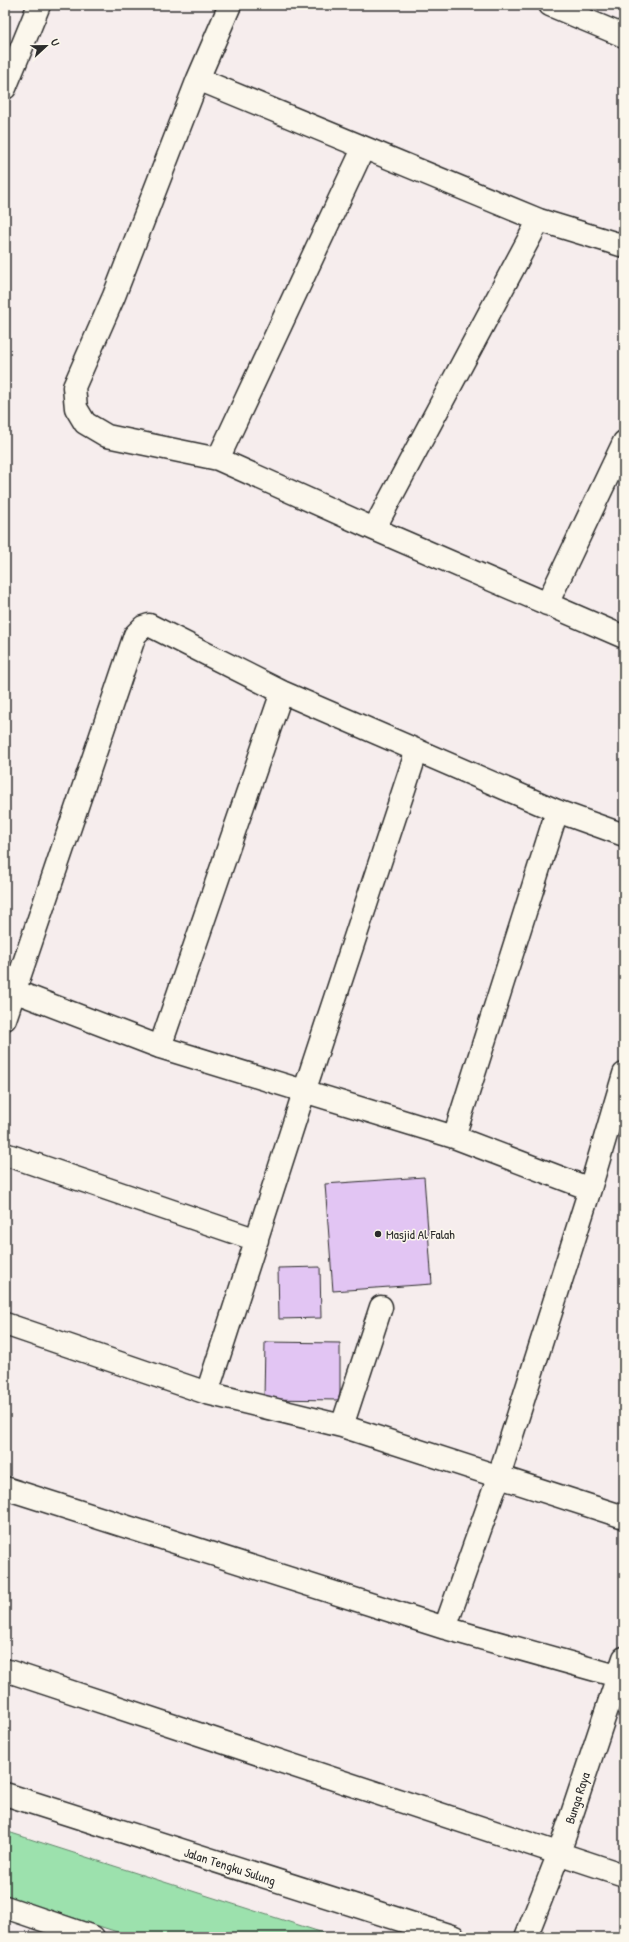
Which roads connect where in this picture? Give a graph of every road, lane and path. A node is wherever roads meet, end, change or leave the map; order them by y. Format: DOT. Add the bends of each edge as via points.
graph roads {
  1 [pos="39,5"];
  2 [pos="230,5"];
  3 [pos="550,5"];
  4 [pos="624,36"];
  5 [pos="198,79"];
  6 [pos="5,88"];
  7 [pos="363,148"];
  8 [pos="539,220"];
  9 [pos="624,246"];
  10 [pos="624,442"];
  11 [pos="218,459"];
  12 [pos="374,529"];
  13 [pos="547,604"];
  14 [pos="624,637"];
  15 [pos="282,692"];
  16 [pos="417,750"];
  17 [pos="557,812"];
  18 [pos="624,835"];
  19 [pos="14,991"];
  20 [pos="5,1019"];
  21 [pos="160,1047"];
  22 [pos="624,1074"];
  23 [pos="304,1092"];
  24 [pos="454,1137"];
  25 [pos="5,1154"];
  26 [pos="590,1189"];
  27 [pos="257,1240"];
  28 [pos="381,1307"];
  29 [pos="5,1324"];
  30 [pos="207,1393"];
  31 [pos="342,1426"];
  32 [pos="499,1476"];
  33 [pos="5,1488"];
  34 [pos="624,1517"];
  35 [pos="445,1628"];
  36 [pos="5,1670"];
  37 [pos="622,1671"];
  38 [pos="5,1794"];
  39 [pos="559,1853"];
  40 [pos="624,1875"];
  41 [pos="5,1906"];
  42 [pos="93,1937"];
  43 [pos="454,1937"];
  44 [pos="526,1937"];
  1 -- 6 [label="street"];
  2 -- 5 [label="street"];
  3 -- 4 [label="street"];
  5 -- 7 [label="street"];
  5 -- 11 [label="street" via="114,296 74,387 76,408 85,423 107,436"];
  7 -- 8 [label="street"];
  7 -- 11 [label="street"];
  8 -- 9 [label="street"];
  8 -- 12 [label="street"];
  10 -- 13 [label="street"];
  11 -- 12 [label="street"];
  12 -- 13 [label="street"];
  13 -- 14 [label="street"];
  15 -- 16 [label="street"];
  15 -- 19 [label="street" via="149,625 138,630"];
  15 -- 21 [label="street"];
  16 -- 17 [label="street"];
  16 -- 23 [label="street"];
  17 -- 18 [label="street"];
  17 -- 24 [label="street"];
  19 -- 20 [label="street"];
  19 -- 21 [label="street"];
  21 -- 23 [label="street"];
  22 -- 26 [label="street"];
  23 -- 24 [label="street"];
  23 -- 27 [label="street"];
  24 -- 26 [label="street"];
  25 -- 27 [label="street"];
  26 -- 32 [label="street"];
  27 -- 30 [label="street"];
  28 -- 31 [label="street"];
  29 -- 30 [label="street"];
  30 -- 31 [label="street"];
  31 -- 32 [label="street"];
  32 -- 34 [label="street"];
  32 -- 35 [label="street"];
  33 -- 35 [label="street"];
  35 -- 37 [label="street"];
  36 -- 39 [label="street"];
  37 -- 39 [label="street, Bunga Raya"];
  38 -- 43 [label="street, Jalan Tengku Sulung"];
  39 -- 40 [label="street"];
  39 -- 44 [label="street, Bunga Raya"];
  41 -- 42 [label="street"];
}
